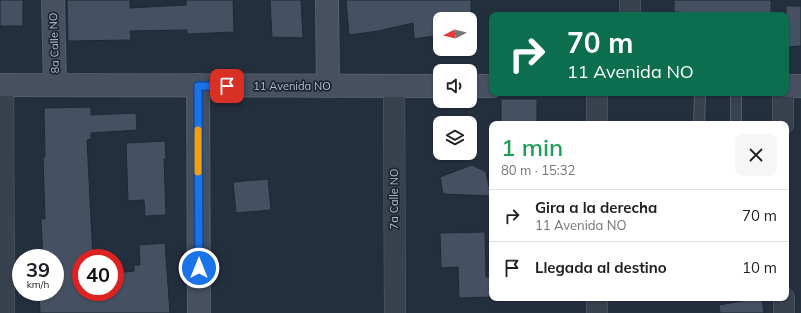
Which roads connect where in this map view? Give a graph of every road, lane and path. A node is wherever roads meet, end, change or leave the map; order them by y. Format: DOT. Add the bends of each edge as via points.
graph roads {
  1 [pos="53,0"];
  2 [pos="326,0"];
  3 [pos="630,0"];
  4 [pos="630,12"];
  5 [pos="1,85"];
  6 [pos="55,85"];
  7 [pos="198,86"];
  8 [pos="328,86"];
  9 [pos="394,86"];
  10 [pos="433,86"];
  11 [pos="477,86"];
  12 [pos="489,86"];
  13 [pos="789,86"];
  14 [pos="801,86"];
  15 [pos="597,96"];
  16 [pos="700,96"];
  17 [pos="736,96"];
  18 [pos="783,96"];
  19 [pos="597,121"];
  20 [pos="699,121"];
  21 [pos="736,121"];
  22 [pos="784,121"];
  23 [pos="597,301"];
  24 [pos="784,301"];
  25 [pos="4,313"];
  26 [pos="200,313"];
  27 [pos="395,313"];
  28 [pos="597,313"];
  29 [pos="784,313"];
  1 -- 6 [label="street, 8a Calle NO"];
  2 -- 8 [label="street"];
  3 -- 4 [label="street"];
  5 -- 6 [label="street, 11 Avenida NO"];
  5 -- 25 [label="street"];
  6 -- 7 [label="street, 11 Avenida NO"];
  7 -- 8 [label="street, 11 Avenida NO"];
  7 -- 26 [label="street"];
  8 -- 9 [label="street, 11 Avenida NO"];
  9 -- 10 [label="street, 11 Avenida NO"];
  9 -- 27 [label="street, 7a Calle NO"];
  11 -- 12 [label="street"];
  13 -- 14 [label="street"];
  15 -- 19 [label="street"];
  16 -- 20 [label="lane"];
  17 -- 21 [label="lane"];
  18 -- 22 [label="street"];
  23 -- 28 [label="street"];
  24 -- 29 [label="street"];
}
